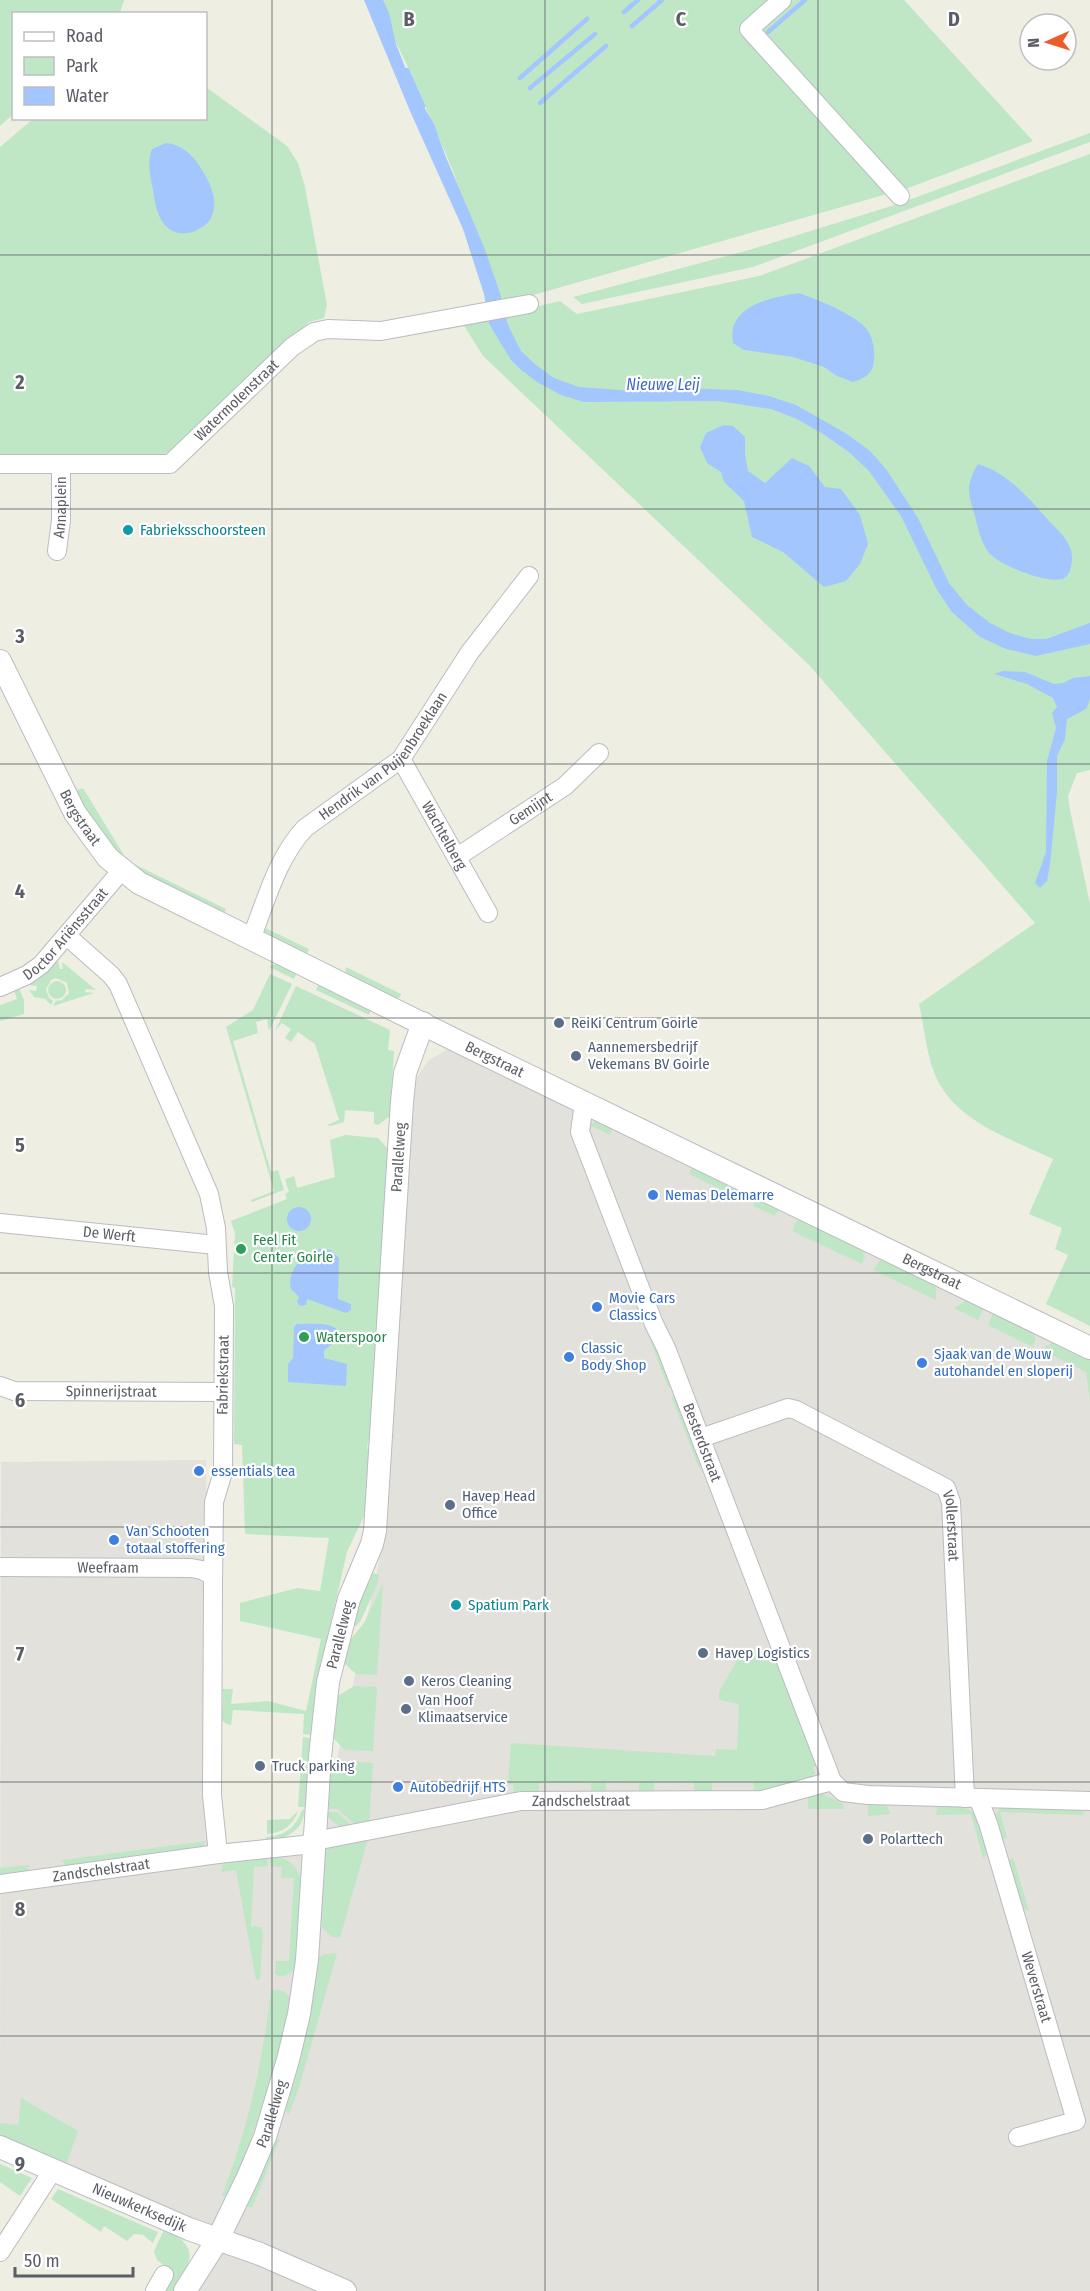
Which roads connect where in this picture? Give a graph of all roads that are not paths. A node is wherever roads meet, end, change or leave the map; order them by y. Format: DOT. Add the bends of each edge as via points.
graph roads {
  1 [pos="782,0"];
  2 [pos="900,196"];
  3 [pos="523,306"];
  4 [pos="0,464"];
  5 [pos="61,465"];
  6 [pos="57,551"];
  7 [pos="528,576"];
  8 [pos="0,661"];
  9 [pos="599,753"];
  10 [pos="401,759"];
  11 [pos="457,857"];
  12 [pos="122,870"];
  13 [pos="488,913"];
  14 [pos="67,936"];
  15 [pos="250,939"];
  16 [pos="0,987"];
  17 [pos="423,1023"];
  18 [pos="584,1103"];
  19 [pos="0,1223"];
  20 [pos="216,1245"];
  21 [pos="1090,1348"];
  22 [pos="0,1386"];
  23 [pos="223,1392"];
  24 [pos="701,1438"];
  25 [pos="0,1567"];
  26 [pos="213,1576"];
  27 [pos="832,1781"];
  28 [pos="971,1798"];
  29 [pos="1090,1801"];
  30 [pos="315,1841"];
  31 [pos="218,1854"];
  32 [pos="0,1884"];
  33 [pos="1018,2137"];
  34 [pos="0,2147"];
  35 [pos="53,2170"];
  36 [pos="218,2239"];
  37 [pos="0,2252"];
  38 [pos="185,2291"];
  39 [pos="345,2291"];
  1 -- 2 [label="street" via="749,29"];
  3 -- 5 [label="street, Watermolenstraat" via="381,330 314,332 292,347 170,464"];
  4 -- 5 [label="street, Watermolenstraat"];
  5 -- 6 [label="street, Annaplein"];
  7 -- 10 [label="street, Hendrik van Puijenbroeklaan" via="470,652"];
  8 -- 12 [label="street, Bergstraat" via="75,813 98,846"];
  9 -- 11 [label="street, Gemijnt" via="565,786"];
  10 -- 11 [label="street, Wachtelberg"];
  10 -- 15 [label="street, Hendrik van Puijenbroeklaan" via="305,828 292,842"];
  11 -- 13 [label="street, Wachtelberg"];
  12 -- 14 [label="street, Doctor Ariënsstraat"];
  12 -- 15 [label="street, Bergstraat" via="140,884"];
  14 -- 16 [label="street, Doctor Ariënsstraat" via="41,965"];
  14 -- 20 [label="street, Fabriekstraat" via="118,984 209,1194"];
  15 -- 17 [label="street, Bergstraat"];
  17 -- 18 [label="street, Bergstraat"];
  17 -- 30 [label="street, Parallelweg" via="405,1073 402,1102 375,1531 349,1599 328,1682"];
  18 -- 21 [label="street, Bergstraat"];
  18 -- 24 [label="street, Besterdstraat" via="580,1132"];
  19 -- 20 [label="street, De Werft"];
  20 -- 23 [label="street, Fabriekstraat" via="224,1306"];
  22 -- 23 [label="street, Spinnerijstraat" via="14,1391"];
  23 -- 26 [label="street, Fabriekstraat" via="223,1472 214,1502"];
  24 -- 27 [label="street, Besterdstraat"];
  24 -- 28 [label="street, Vollerstraat" via="788,1408 946,1488 951,1502"];
  25 -- 26 [label="street, Weefraam" via="191,1568"];
  26 -- 31 [label="street, Fabriekstraat" via="212,1795"];
  27 -- 28 [label="street" via="843,1792"];
  27 -- 30 [label="street, Zandschelstraat" via="762,1800 521,1802"];
  28 -- 29 [label="street"];
  28 -- 33 [label="street, Weverstraat" via="988,1823 1076,2121"];
  30 -- 31 [label="street, Zandschelstraat"];
  30 -- 36 [label="street, Parallelweg" via="305,1977 288,2060 265,2137"];
  31 -- 32 [label="street, Zandschelstraat"];
  34 -- 35 [label="street, Nieuwkerksedijk"];
  35 -- 36 [label="street, Nieuwkerksedijk"];
  35 -- 37 [label="street"];
  36 -- 38 [label="street, Parallelweg"];
  36 -- 39 [label="street, Nieuwkerksedijk"];
}
